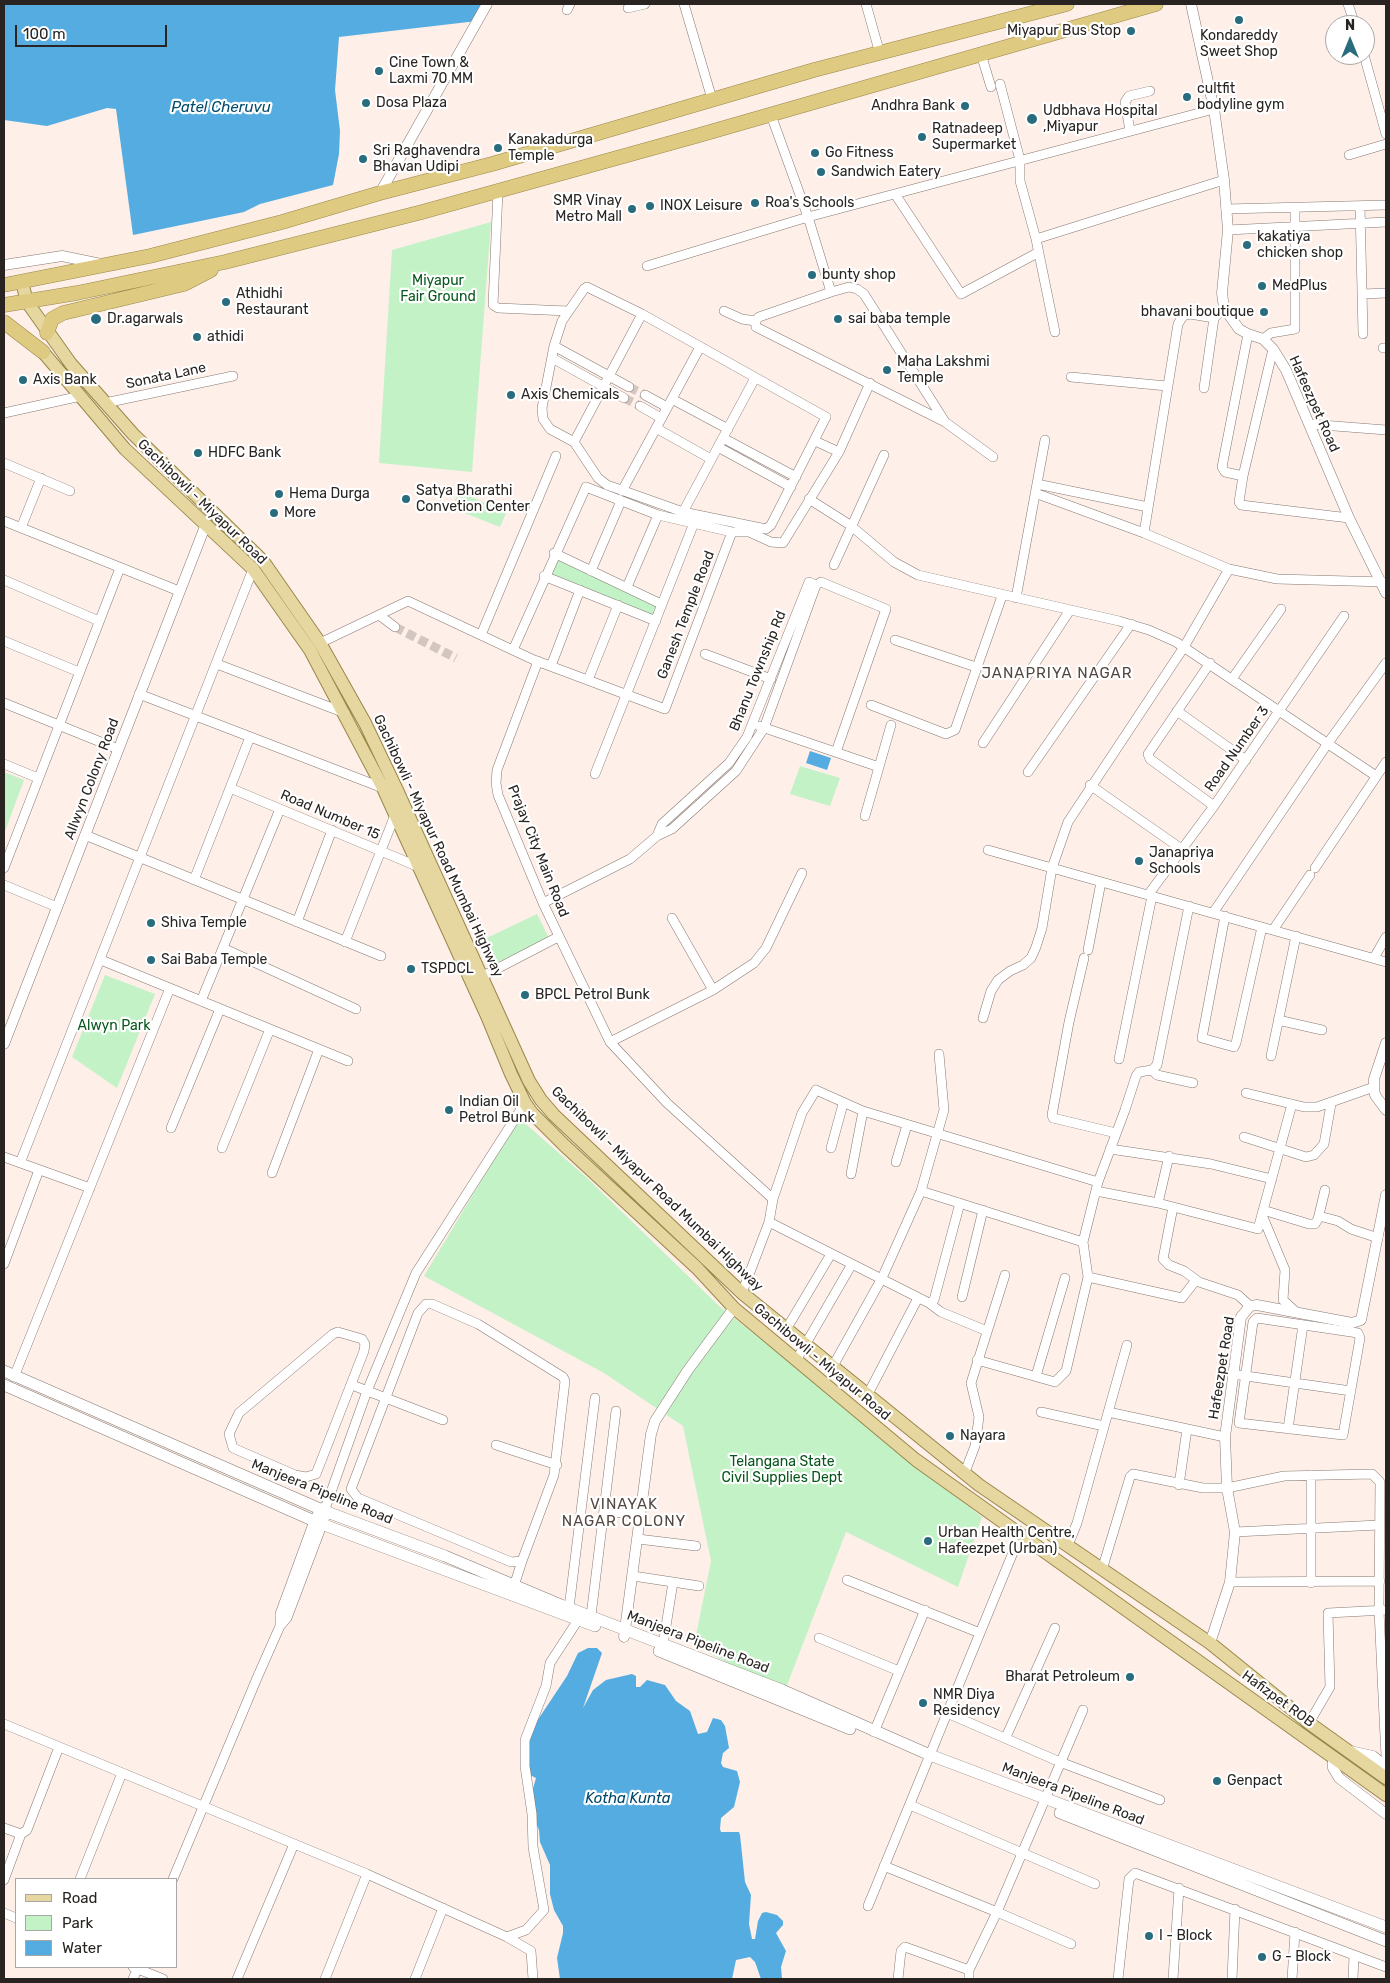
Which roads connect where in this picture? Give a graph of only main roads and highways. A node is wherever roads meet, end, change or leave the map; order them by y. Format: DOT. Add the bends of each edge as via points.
graph roads {
  1 [pos="1068,4"];
  2 [pos="1156,4"];
  3 [pos="225,262"];
  4 [pos="22,282"];
  5 [pos="4,285"];
  6 [pos="5,302"];
  7 [pos="28,302"];
  8 [pos="4,322"];
  9 [pos="47,333"];
  10 [pos="43,352"];
  11 [pos="690,1243"];
  12 [pos="680,1252"];
  13 [pos="9,1374"];
  14 [pos="4,1385"];
  15 [pos="72,1402"];
  16 [pos="67,1412"];
  17 [pos="460,1570"];
  18 [pos="625,1633"];
  19 [pos="1205,1665"];
  20 [pos="929,1759"];
  21 [pos="1386,1778"];
  22 [pos="1386,1795"];
  23 [pos="1312,1906"];
  24 [pos="1386,1928"];
  25 [pos="1386,1941"];
  1 -- 4 [label="highway" via="712,99 272,224 150,256"];
  2 -- 3 [label="highway" via="498,191"];
  3 -- 7 [label="highway"];
  3 -- 9 [label="highway" via="184,284 64,313 52,320"];
  4 -- 5 [label="highway"];
  4 -- 7 [label="main road, Gachibowli - Miyapur Road Mumbai Highway"];
  6 -- 7 [label="highway"];
  7 -- 9 [label="main road, Gachibowli - Miyapur Road Mumbai Highway"];
  8 -- 10 [label="highway"];
  9 -- 11 [label="main road, Gachibowli - Miyapur Road Mumbai Highway" via="133,434 263,561 320,643 365,723 529,1081 541,1100"];
  10 -- 12 [label="main road, Gachibowli - Miyapur Road" via="125,449 253,569 310,650 345,713 383,788 525,1103 564,1145"];
  11 -- 12 [label="main road"];
  11 -- 21 [label="main road, Gachibowli - Miyapur Road Mumbai Highway" via="742,1293 979,1485 1210,1643 1309,1723"];
  12 -- 19 [label="main road, Gachibowli - Miyapur Road" via="734,1308 916,1460"];
  13 -- 15 [label="main road, Manjeera Pipeline Road"];
  14 -- 16 [label="main road, Manjeera Pipeline Road"];
  15 -- 16 [label="main road"];
  15 -- 17 [label="main road, Manjeera Pipeline Road" via="444,1556"];
  16 -- 17 [label="main road, Manjeera Pipeline Road" via="318,1523"];
  17 -- 18 [label="main road, Manjeera Pipeline Road" via="578,1620"];
  17 -- 18 [label="main road, Manjeera Pipeline Road" via="514,1586"];
  18 -- 20 [label="main road, Manjeera Pipeline Road"];
  18 -- 20 [label="main road, Manjeera Pipeline Road" via="782,1690"];
  19 -- 22 [label="main road, Hafizpet ROB"];
  20 -- 23 [label="main road, Manjeera Pipeline Road"];
  23 -- 24 [label="main road, Manjeera Pipeline Road"];
  23 -- 25 [label="main road, Manjeera Pipeline Road"];
}
